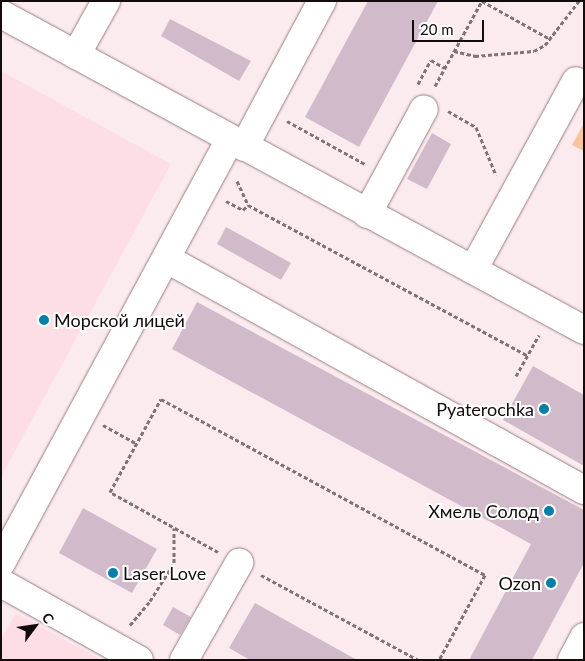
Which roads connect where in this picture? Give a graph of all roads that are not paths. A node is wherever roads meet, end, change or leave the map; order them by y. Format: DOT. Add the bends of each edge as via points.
graph roads {
  1 [pos="106,1"];
  2 [pos="322,1"];
  3 [pos="1,14"];
  4 [pos="76,55"];
  5 [pos="576,82"];
  6 [pos="426,104"];
  7 [pos="238,153"];
  8 [pos="367,214"];
  9 [pos="167,259"];
  10 [pos="473,270"];
  11 [pos="584,330"];
  12 [pos="584,490"];
  13 [pos="1,563"];
  14 [pos="239,563"];
  15 [pos="1,583"];
  16 [pos="584,637"];
  17 [pos="129,654"];
  18 [pos="184,660"];
  19 [pos="572,660"];
  1 -- 4 [label="lane"];
  2 -- 7 [label="lane"];
  3 -- 4 [label="lane"];
  4 -- 7 [label="lane"];
  5 -- 10 [label="lane"];
  6 -- 8 [label="lane"];
  7 -- 8 [label="lane"];
  7 -- 9 [label="lane"];
  8 -- 10 [label="lane"];
  9 -- 12 [label="lane"];
  9 -- 13 [label="lane"];
  10 -- 11 [label="lane"];
  14 -- 18 [label="lane"];
  15 -- 17 [label="lane"];
  16 -- 19 [label="lane"];
}
